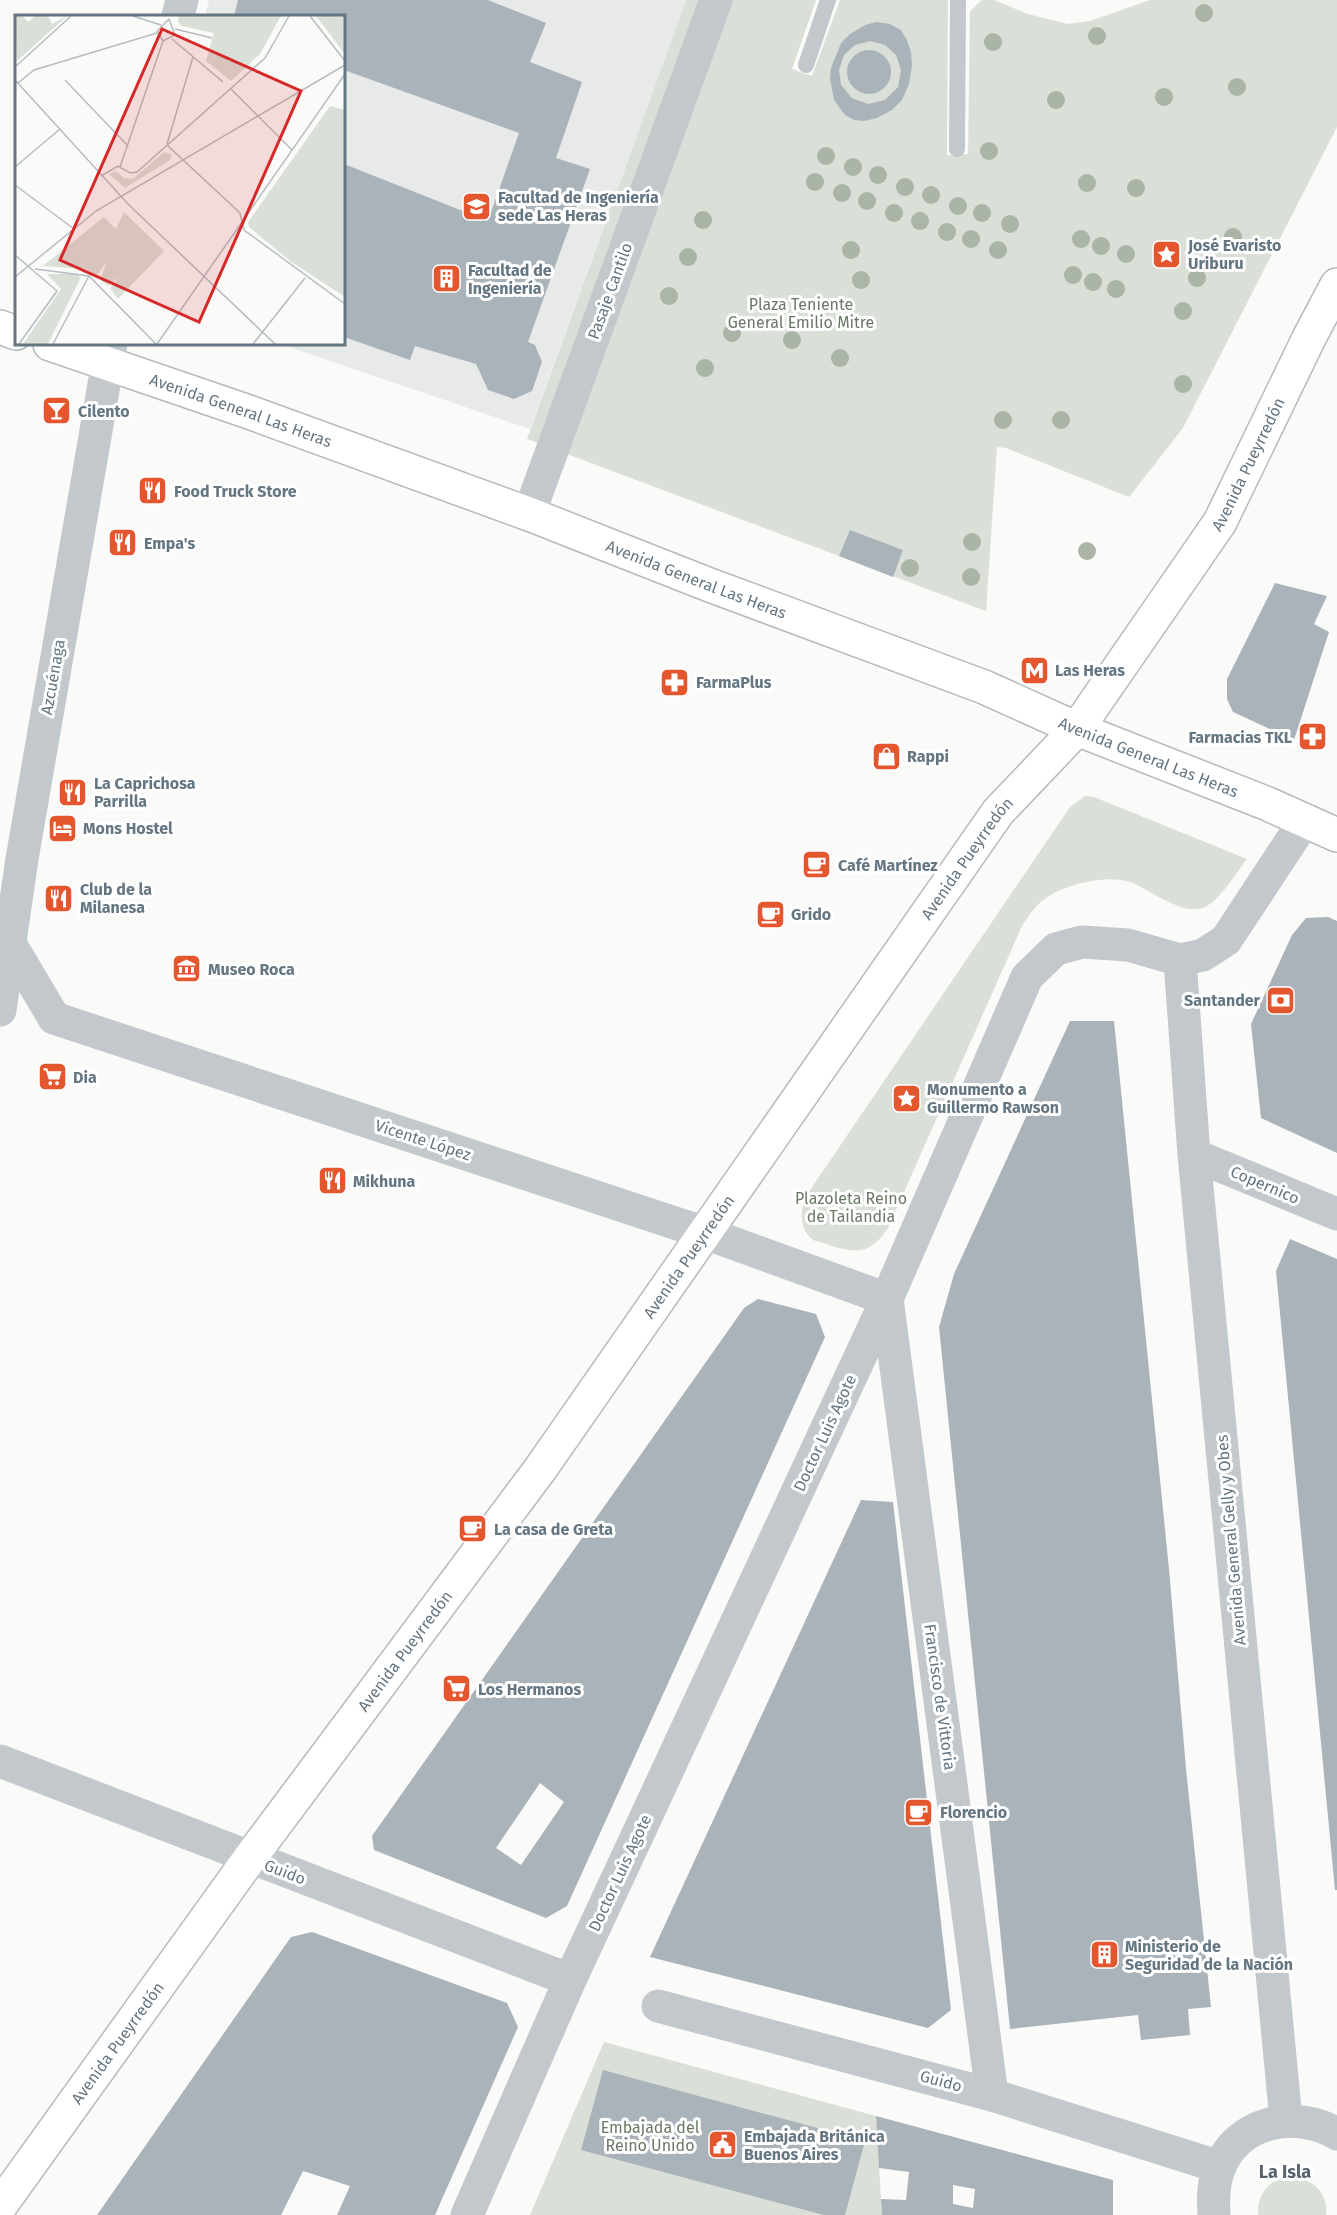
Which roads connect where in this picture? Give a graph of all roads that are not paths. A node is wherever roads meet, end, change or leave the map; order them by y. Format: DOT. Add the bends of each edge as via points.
graph roads {
  1 [pos="182,0"];
  2 [pos="716,0"];
  3 [pos="828,0"];
  4 [pos="958,0"];
  5 [pos="178,15"];
  6 [pos="806,65"];
  7 [pos="957,149"];
  8 [pos="1335,292"];
  9 [pos="0,327"];
  10 [pos="15,333"];
  11 [pos="57,345"];
  12 [pos="109,353"];
  13 [pos="529,514"];
  14 [pos="1077,729"];
  15 [pos="1305,820"];
  16 [pos="1337,835"];
  17 [pos="4,937"];
  18 [pos="1180,960"];
  19 [pos="0,1010"];
  20 [pos="1194,1155"];
  21 [pos="1337,1214"];
  22 [pos="705,1233"];
  23 [pos="888,1299"];
  24 [pos="0,1761"];
  25 [pos="250,1858"];
  26 [pos="570,1980"];
  27 [pos="658,2006"];
  28 [pos="992,2095"];
  29 [pos="1286,2120"];
  30 [pos="1337,2133"];
  31 [pos="1220,2167"];
  32 [pos="0,2206"];
  33 [pos="467,2215"];
  34 [pos="1214,2215"];
  1 -- 5 [label="street"];
  2 -- 13 [label="street, Pasaje Cantilo"];
  3 -- 6 [label="lane"];
  4 -- 7 [label="lane"];
  8 -- 14 [label="main road, Avenida Pueyrredón" via="1220,522"];
  9 -- 10 [label="main road"];
  11 -- 12 [label="main road, Avenida General Las Heras"];
  12 -- 13 [label="main road, Avenida General Las Heras"];
  12 -- 17 [label="street, Azcuénaga"];
  13 -- 14 [label="main road, Avenida General Las Heras" via="984,687"];
  14 -- 15 [label="main road, Avenida General Las Heras"];
  14 -- 22 [label="main road, Avenida Pueyrredón" via="998,812"];
  15 -- 16 [label="main road, Avenida General Las Heras"];
  15 -- 18 [label="street" via="1226,939 1203,955"];
  17 -- 19 [label="street, Azcuénaga"];
  17 -- 22 [label="street, Vicente López" via="54,1018"];
  18 -- 20 [label="street, Avenida General Gelly y Obes"];
  18 -- 23 [label="street, Doctor Luis Agote" via="1128,945 1082,942 1056,949 1027,977"];
  20 -- 21 [label="street, Copernico"];
  20 -- 29 [label="street, Avenida General Gelly y Obes"];
  22 -- 23 [label="street, Vicente López"];
  22 -- 25 [label="main road, Avenida Pueyrredón" via="541,1468"];
  23 -- 26 [label="street, Doctor Luis Agote"];
  23 -- 28 [label="street, Francisco de Vittoria"];
  24 -- 25 [label="street, Guido"];
  25 -- 26 [label="street, Guido"];
  25 -- 32 [label="main road, Avenida Pueyrredón"];
  26 -- 33 [label="street, Doctor Luis Agote"];
  27 -- 28 [label="street, Guido"];
  28 -- 31 [label="street, Guido"];
  29 -- 30 [label="street" via="1311,2122"];
  29 -- 31 [label="street" via="1253,2130 1236,2144"];
  31 -- 34 [label="street"];
}
